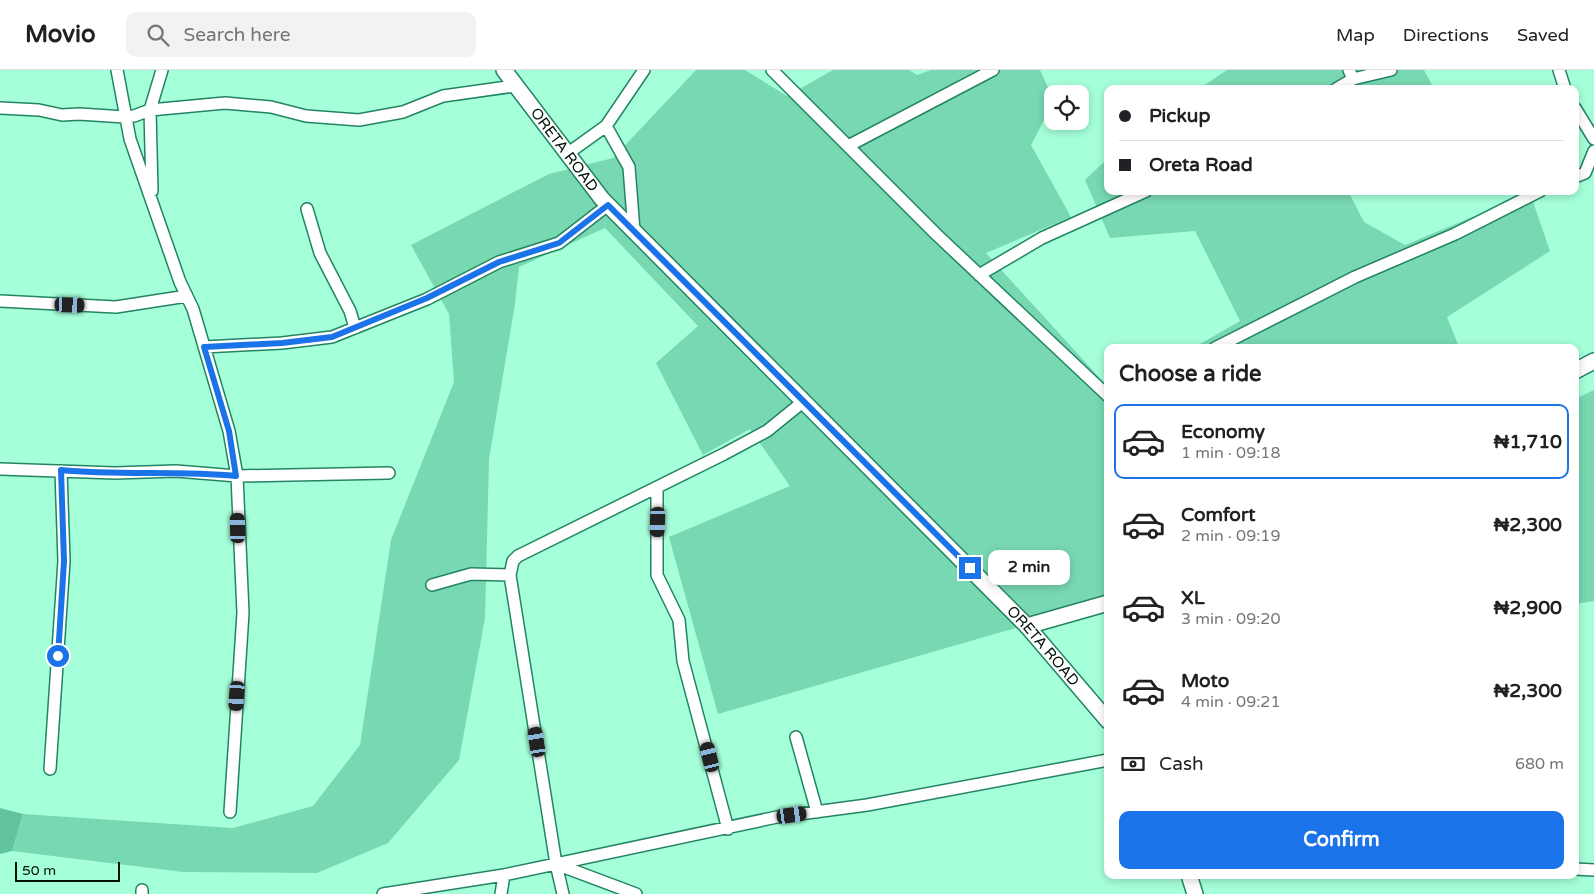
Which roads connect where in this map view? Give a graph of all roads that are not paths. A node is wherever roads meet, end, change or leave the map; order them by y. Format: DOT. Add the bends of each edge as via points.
graph roads {
  1 [pos="117,70"];
  2 [pos="162,70"];
  3 [pos="504,70"];
  4 [pos="644,70"];
  5 [pos="772,70"];
  6 [pos="993,70"];
  7 [pos="1391,70"];
  8 [pos="1559,70"];
  9 [pos="1351,74"];
  10 [pos="1340,85"];
  11 [pos="1564,85"];
  12 [pos="514,86"];
  13 [pos="0,108"];
  14 [pos="150,110"];
  15 [pos="1579,112"];
  16 [pos="125,117"];
  17 [pos="1590,123"];
  18 [pos="606,126"];
  19 [pos="1594,139"];
  20 [pos="848,146"];
  21 [pos="1594,151"];
  22 [pos="567,154"];
  23 [pos="1579,175"];
  24 [pos="1137,195"];
  25 [pos="1532,195"];
  26 [pos="152,200"];
  27 [pos="608,205"];
  28 [pos="308,209"];
  29 [pos="634,231"];
  30 [pos="979,275"];
  31 [pos="187,296"];
  32 [pos="0,301"];
  33 [pos="355,328"];
  34 [pos="1223,344"];
  35 [pos="204,347"];
  36 [pos="1594,361"];
  37 [pos="1579,369"];
  38 [pos="1104,392"];
  39 [pos="804,401"];
  40 [pos="0,468"];
  41 [pos="61,470"];
  42 [pos="389,473"];
  43 [pos="236,476"];
  44 [pos="657,488"];
  45 [pos="510,575"];
  46 [pos="432,585"];
  47 [pos="1104,604"];
  48 [pos="1027,626"];
  49 [pos="1104,716"];
  50 [pos="796,736"];
  51 [pos="1104,761"];
  52 [pos="50,769"];
  53 [pos="230,812"];
  54 [pos="817,812"];
  55 [pos="728,829"];
  56 [pos="556,864"];
  57 [pos="1579,868"];
  58 [pos="1594,870"];
  59 [pos="504,875"];
  60 [pos="1190,879"];
  61 [pos="383,894"];
  62 [pos="501,894"];
  63 [pos="563,894"];
  64 [pos="636,894"];
  65 [pos="1195,894"];
  1 -- 16 [label="street"];
  2 -- 14 [label="street"];
  3 -- 12 [label="street, ORETA ROAD"];
  4 -- 18 [label="street"];
  5 -- 20 [label="street"];
  6 -- 20 [label="street"];
  7 -- 9 [label="street"];
  8 -- 11 [label="street"];
  9 -- 10 [label="street"];
  12 -- 14 [label="street" via="443,96 403,112 359,120 306,116 263,106 225,104"];
  12 -- 22 [label="street, ORETA ROAD"];
  13 -- 16 [label="street" via="62,115"];
  14 -- 16 [label="street"];
  14 -- 26 [label="street"];
  15 -- 17 [label="street"];
  16 -- 26 [label="street"];
  17 -- 19 [label="street"];
  18 -- 22 [label="street"];
  18 -- 29 [label="street" via="629,167"];
  20 -- 30 [label="street"];
  21 -- 23 [label="street" via="1585,173"];
  22 -- 27 [label="street, ORETA ROAD"];
  24 -- 30 [label="street" via="1042,238"];
  25 -- 34 [label="street" via="1455,234 1355,277"];
  26 -- 31 [label="street"];
  27 -- 29 [label="street, ORETA ROAD"];
  27 -- 33 [label="street" via="559,243 499,262 427,298"];
  28 -- 33 [label="street" via="320,253 350,311"];
  29 -- 39 [label="street, ORETA ROAD"];
  30 -- 38 [label="street"];
  31 -- 32 [label="street" via="116,307"];
  31 -- 35 [label="street"];
  33 -- 35 [label="street" via="325,338"];
  35 -- 43 [label="street" via="229,431"];
  36 -- 37 [label="street"];
  39 -- 44 [label="street" via="767,431"];
  39 -- 48 [label="street, ORETA ROAD"];
  40 -- 41 [label="street"];
  41 -- 43 [label="street" via="193,472"];
  41 -- 52 [label="street" via="64,561"];
  42 -- 43 [label="street"];
  43 -- 53 [label="street" via="243,613"];
  44 -- 45 [label="street" via="518,556 513,561"];
  44 -- 55 [label="street" via="657,575 679,620 684,661"];
  45 -- 46 [label="street" via="471,574"];
  45 -- 56 [label="street"];
  47 -- 48 [label="street"];
  48 -- 49 [label="street, ORETA ROAD"];
  50 -- 54 [label="street"];
  51 -- 54 [label="street"];
  54 -- 55 [label="street" via="777,817"];
  55 -- 56 [label="street"];
  56 -- 59 [label="street"];
  56 -- 63 [label="street"];
  56 -- 64 [label="street"];
  57 -- 58 [label="street"];
  59 -- 61 [label="street"];
  59 -- 62 [label="street"];
  60 -- 65 [label="street"];
}
